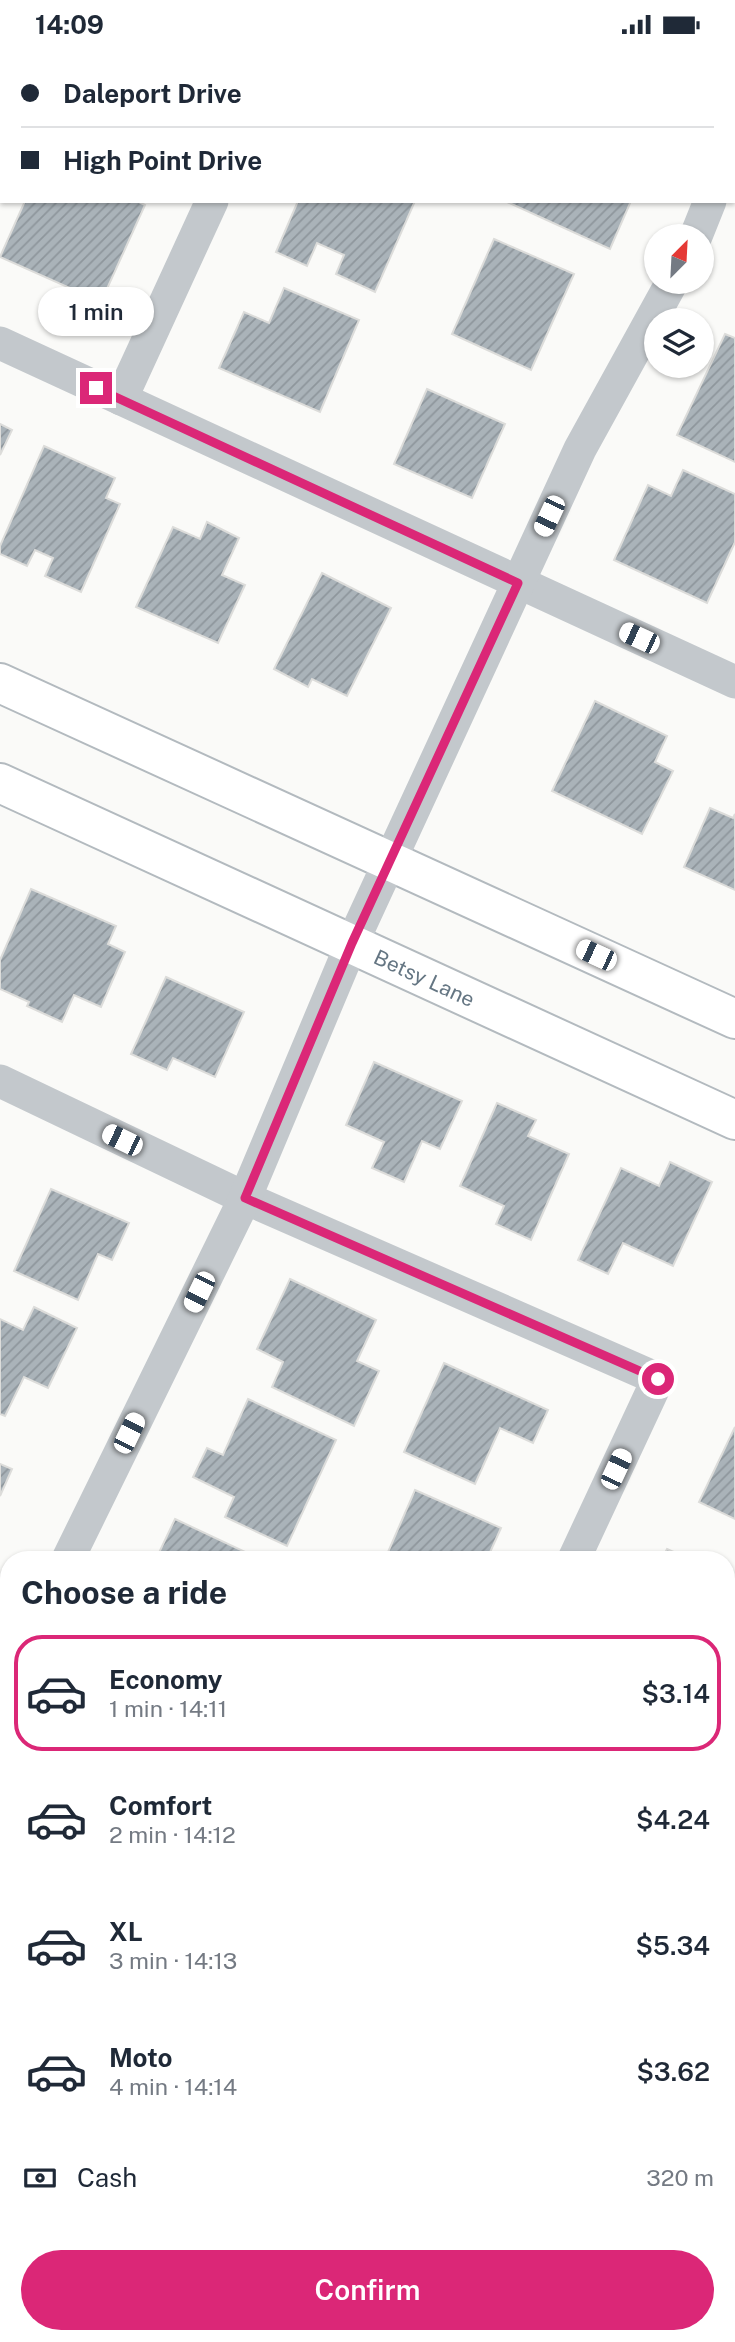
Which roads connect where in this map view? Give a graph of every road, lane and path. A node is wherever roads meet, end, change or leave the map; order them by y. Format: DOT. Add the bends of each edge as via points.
graph roads {
  1 [pos="211,203"];
  2 [pos="709,203"];
  3 [pos="701,224"];
  4 [pos="665,294"];
  5 [pos="0,343"];
  6 [pos="121,399"];
  7 [pos="518,583"];
  8 [pos="0,683"];
  9 [pos="735,683"];
  10 [pos="0,783"];
  11 [pos="390,860"];
  12 [pos="352,943"];
  13 [pos="735,1019"];
  14 [pos="0,1081"];
  15 [pos="735,1120"];
  16 [pos="245,1198"];
  17 [pos="72,1551"];
  18 [pos="578,1551"];
  1 -- 6 [label="street"];
  2 -- 3 [label="street"];
  4 -- 7 [label="street" via="580,449"];
  5 -- 6 [label="street"];
  6 -- 7 [label="street"];
  7 -- 9 [label="street"];
  7 -- 11 [label="street"];
  8 -- 11 [label="main road"];
  10 -- 12 [label="main road, Betsy Lane"];
  11 -- 12 [label="street"];
  11 -- 13 [label="main road"];
  12 -- 15 [label="main road, Betsy Lane"];
  12 -- 16 [label="street"];
  14 -- 16 [label="street"];
  16 -- 17 [label="street"];
  16 -- 18 [label="street" via="658,1379"];
}
